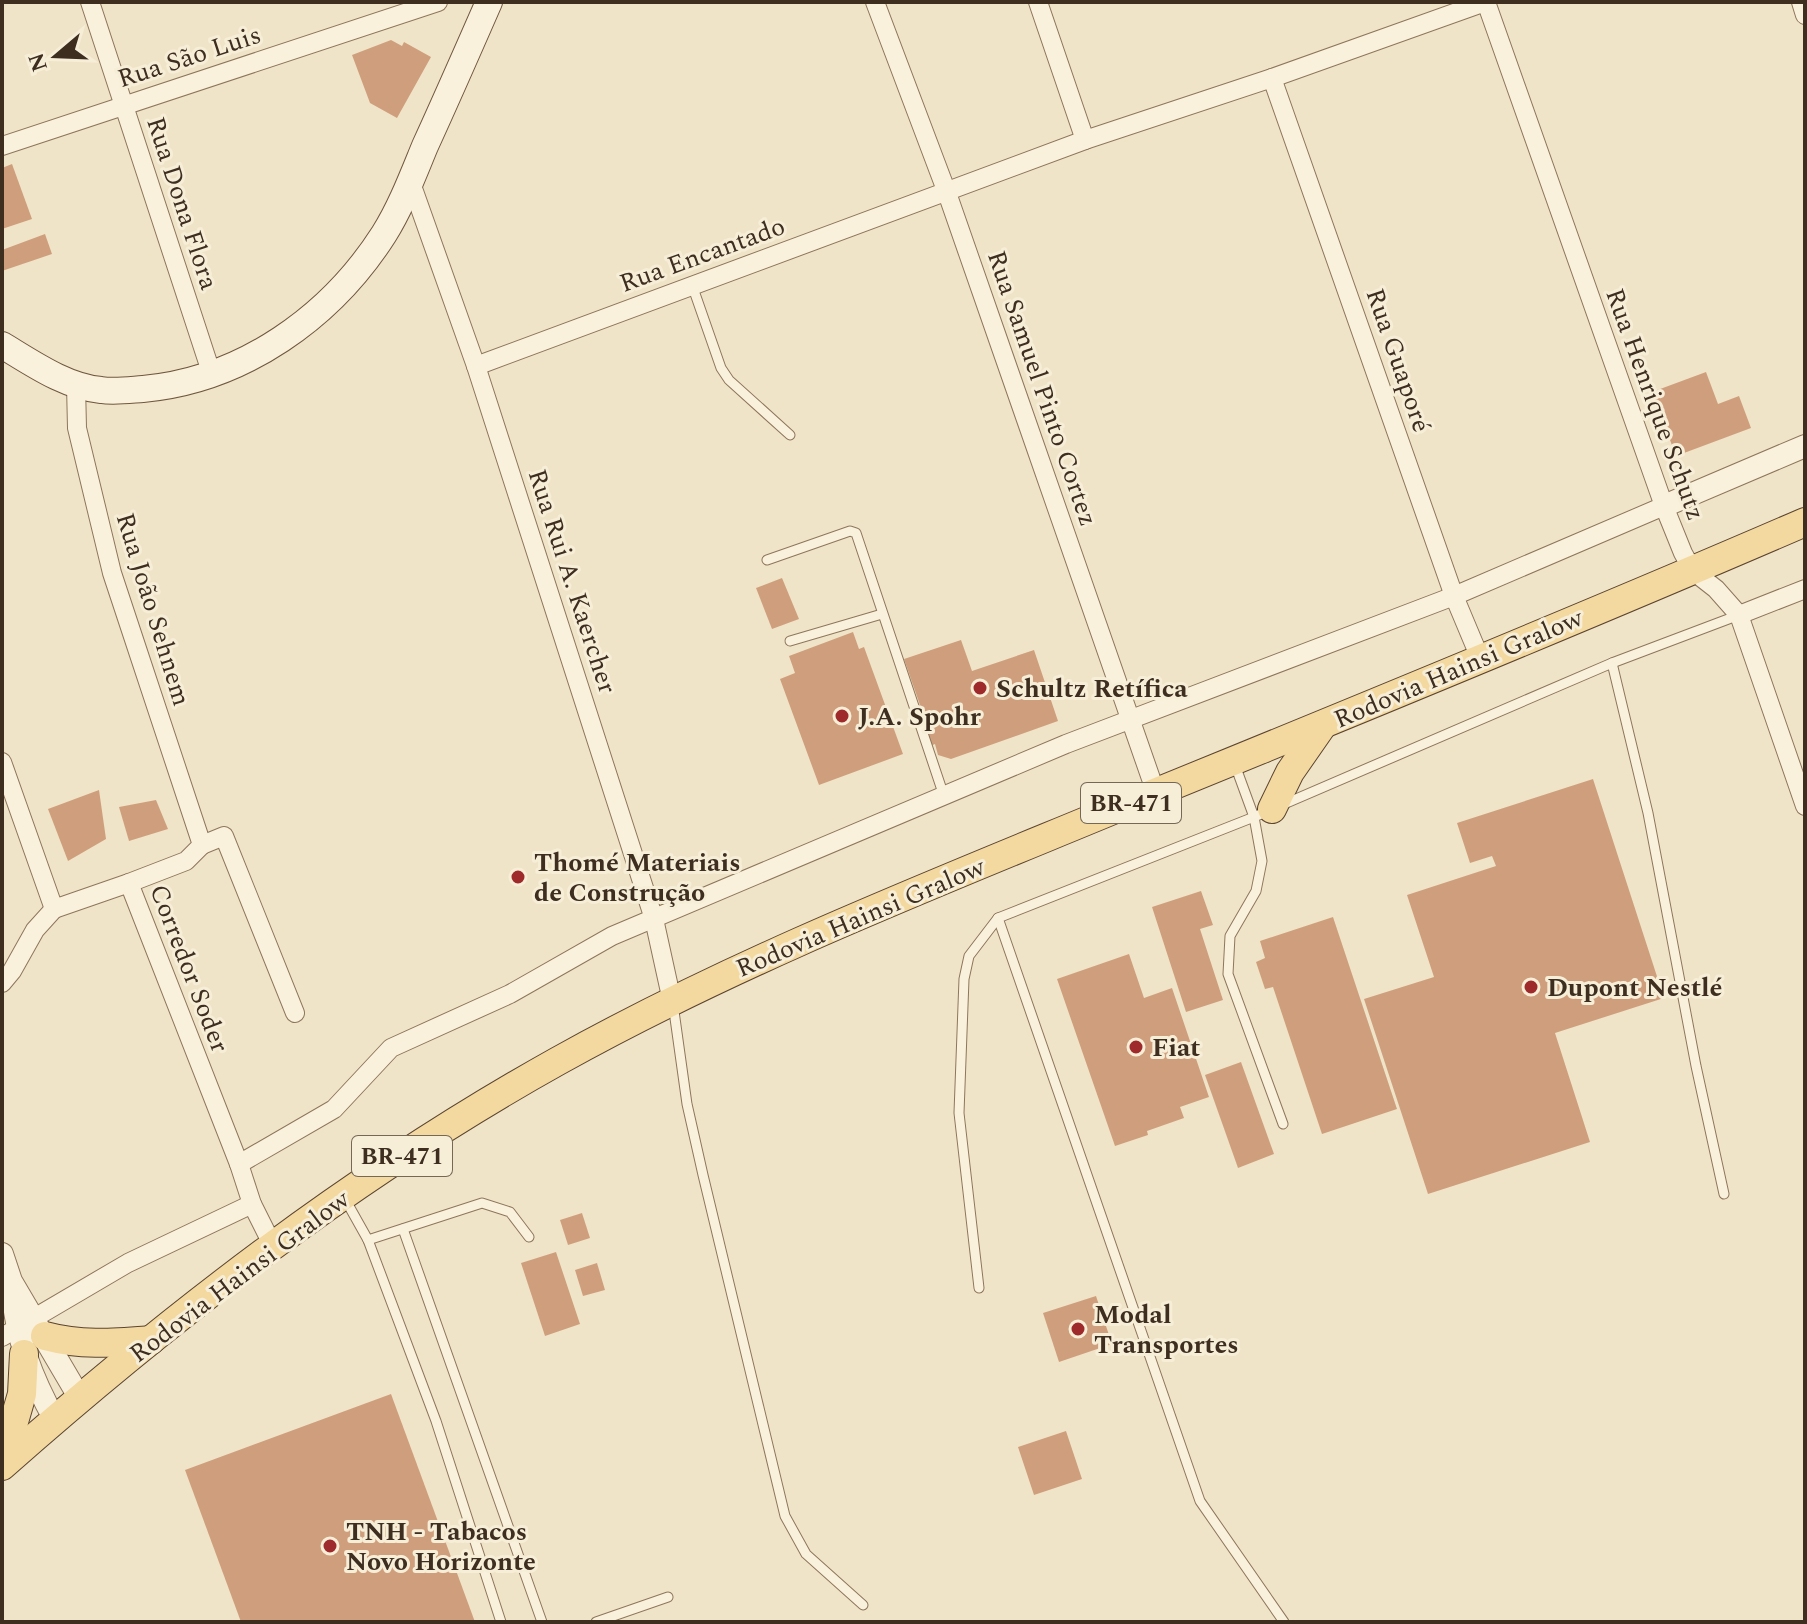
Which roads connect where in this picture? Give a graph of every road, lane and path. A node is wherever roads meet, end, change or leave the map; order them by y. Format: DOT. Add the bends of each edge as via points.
graph roads {
  1 [pos="90,2"];
  2 [pos="438,2"];
  3 [pos="489,2"];
  4 [pos="875,2"];
  5 [pos="1038,2"];
  6 [pos="1486,2"];
  7 [pos="1801,2"];
  8 [pos="1805,15"];
  9 [pos="1272,78"];
  10 [pos="123,105"];
  11 [pos="1085,140"];
  12 [pos="2,146"];
  13 [pos="410,180"];
  14 [pos="946,190"];
  15 [pos="692,285"];
  16 [pos="2,345"];
  17 [pos="476,366"];
  18 [pos="212,375"];
  19 [pos="76,385"];
  20 [pos="790,435"];
  21 [pos="1805,446"];
  22 [pos="1664,506"];
  23 [pos="1805,522"];
  24 [pos="767,560"];
  25 [pos="1693,571"];
  26 [pos="1805,589"];
  27 [pos="1454,596"];
  28 [pos="882,614"];
  29 [pos="1739,615"];
  30 [pos="790,641"];
  31 [pos="1480,658"];
  32 [pos="1612,663"];
  33 [pos="1131,721"];
  34 [pos="1322,726"];
  35 [pos="1234,760"];
  36 [pos="2,762"];
  37 [pos="1156,793"];
  38 [pos="944,796"];
  39 [pos="1805,806"];
  40 [pos="1263,813"];
  41 [pos="202,845"];
  42 [pos="129,883"];
  43 [pos="54,909"];
  44 [pos="998,918"];
  45 [pos="654,919"];
  46 [pos="2,983"];
  47 [pos="672,1001"];
  48 [pos="295,1013"];
  49 [pos="1283,1124"];
  50 [pos="239,1164"];
  51 [pos="1724,1194"];
  52 [pos="343,1196"];
  53 [pos="252,1204"];
  54 [pos="403,1229"];
  55 [pos="529,1237"];
  56 [pos="368,1240"];
  57 [pos="273,1246"];
  58 [pos="2,1254"];
  59 [pos="979,1288"];
  60 [pos="24,1334"];
  61 [pos="151,1340"];
  62 [pos="81,1400"];
  63 [pos="55,1420"];
  64 [pos="2,1465"];
  65 [pos="668,1597"];
  66 [pos="863,1605"];
  67 [pos="501,1622"];
  68 [pos="542,1622"];
  69 [pos="596,1622"];
  70 [pos="1284,1622"];
  1 -- 10 [label="street, Rua Dona Flora"];
  2 -- 10 [label="street, Rua São Luis"];
  3 -- 13 [label="main road"];
  4 -- 14 [label="street, Rua Samuel Pinto Cortez"];
  5 -- 11 [label="street"];
  6 -- 9 [label="street, Rua Encantado"];
  6 -- 22 [label="street, Rua Henrique Schutz"];
  7 -- 8 [label="street"];
  9 -- 11 [label="street, Rua Encantado"];
  9 -- 27 [label="street, Rua Guaporé"];
  10 -- 12 [label="street, Rua São Luis"];
  10 -- 18 [label="street, Rua Dona Flora"];
  11 -- 14 [label="street, Rua Encantado"];
  13 -- 17 [label="street, Rua Rui A. Kaercher"];
  13 -- 18 [label="main road" via="385,232 330,301 301,327"];
  14 -- 15 [label="street, Rua Encantado"];
  14 -- 33 [label="street, Rua Samuel Pinto Cortez"];
  15 -- 17 [label="street, Rua Encantado"];
  15 -- 20 [label="lane" via="721,368"];
  16 -- 19 [label="main road"];
  17 -- 45 [label="street, Rua Rui A. Kaercher"];
  18 -- 19 [label="main road" via="122,390"];
  19 -- 41 [label="street, Rua João Sehnem" via="77,428 112,573"];
  21 -- 22 [label="street"];
  22 -- 25 [label="street, Rua Henrique Schutz"];
  22 -- 27 [label="street"];
  23 -- 25 [label="main road, Rodovia Hainsi Gralow / BR-471"];
  24 -- 28 [label="lane" via="856,533"];
  25 -- 29 [label="street, Rua Henrique Schutz"];
  25 -- 31 [label="main road, Rodovia Hainsi Gralow / BR-471"];
  26 -- 29 [label="street"];
  27 -- 31 [label="street, Rua Guaporé"];
  27 -- 33 [label="street"];
  28 -- 30 [label="lane"];
  28 -- 38 [label="lane"];
  29 -- 32 [label="lane"];
  29 -- 39 [label="street, Rua Henrique Schutz"];
  31 -- 34 [label="main road, Rodovia Hainsi Gralow / BR-471"];
  32 -- 40 [label="lane"];
  32 -- 51 [label="lane" via="1648,813"];
  33 -- 37 [label="street, Rua Samuel Pinto Cortez"];
  33 -- 38 [label="street"];
  34 -- 35 [label="main road, Rodovia Hainsi Gralow / BR-471"];
  34 -- 40 [label="main road"];
  35 -- 37 [label="main road, Rodovia Hainsi Gralow / BR-471"];
  35 -- 40 [label="lane"];
  36 -- 43 [label="street"];
  37 -- 47 [label="main road, Rodovia Hainsi Gralow / BR-471" via="814,934"];
  38 -- 45 [label="street"];
  40 -- 44 [label="lane"];
  40 -- 49 [label="lane" via="1256,891 1230,936 1228,974"];
  41 -- 42 [label="street" via="186,861"];
  41 -- 48 [label="street" via="224,836"];
  42 -- 43 [label="street, Corredor Soder"];
  42 -- 50 [label="street, Corredor Soder"];
  43 -- 46 [label="street"];
  44 -- 59 [label="lane" via="969,956 964,979 959,1113"];
  44 -- 70 [label="lane" via="1200,1501"];
  45 -- 47 [label="street, Rua Rui A. Kaercher"];
  45 -- 50 [label="street" via="391,1048 334,1109"];
  47 -- 52 [label="main road, Rodovia Hainsi Gralow / BR-471" via="471,1112"];
  47 -- 66 [label="lane" via="687,1104 785,1516 806,1554"];
  50 -- 53 [label="street, Corredor Soder"];
  52 -- 56 [label="lane"];
  52 -- 57 [label="main road, Rodovia Hainsi Gralow / BR-471"];
  53 -- 57 [label="street, Corredor Soder"];
  53 -- 60 [label="street" via="128,1263"];
  54 -- 55 [label="lane" via="482,1203 510,1212"];
  54 -- 56 [label="lane"];
  54 -- 68 [label="lane"];
  56 -- 67 [label="lane" via="436,1421"];
  57 -- 61 [label="main road, Rodovia Hainsi Gralow / BR-471"];
  58 -- 60 [label="street"];
  60 -- 61 [label="main road" via="96,1345"];
  60 -- 62 [label="street"];
  60 -- 63 [label="street"];
  60 -- 64 [label="main road" via="22,1394"];
  61 -- 62 [label="main road, Rodovia Hainsi Gralow / BR-471"];
  62 -- 63 [label="main road, Rodovia Hainsi Gralow / BR-471"];
  63 -- 64 [label="main road, Rodovia Hainsi Gralow / BR-471"];
  65 -- 69 [label="lane"];
}
